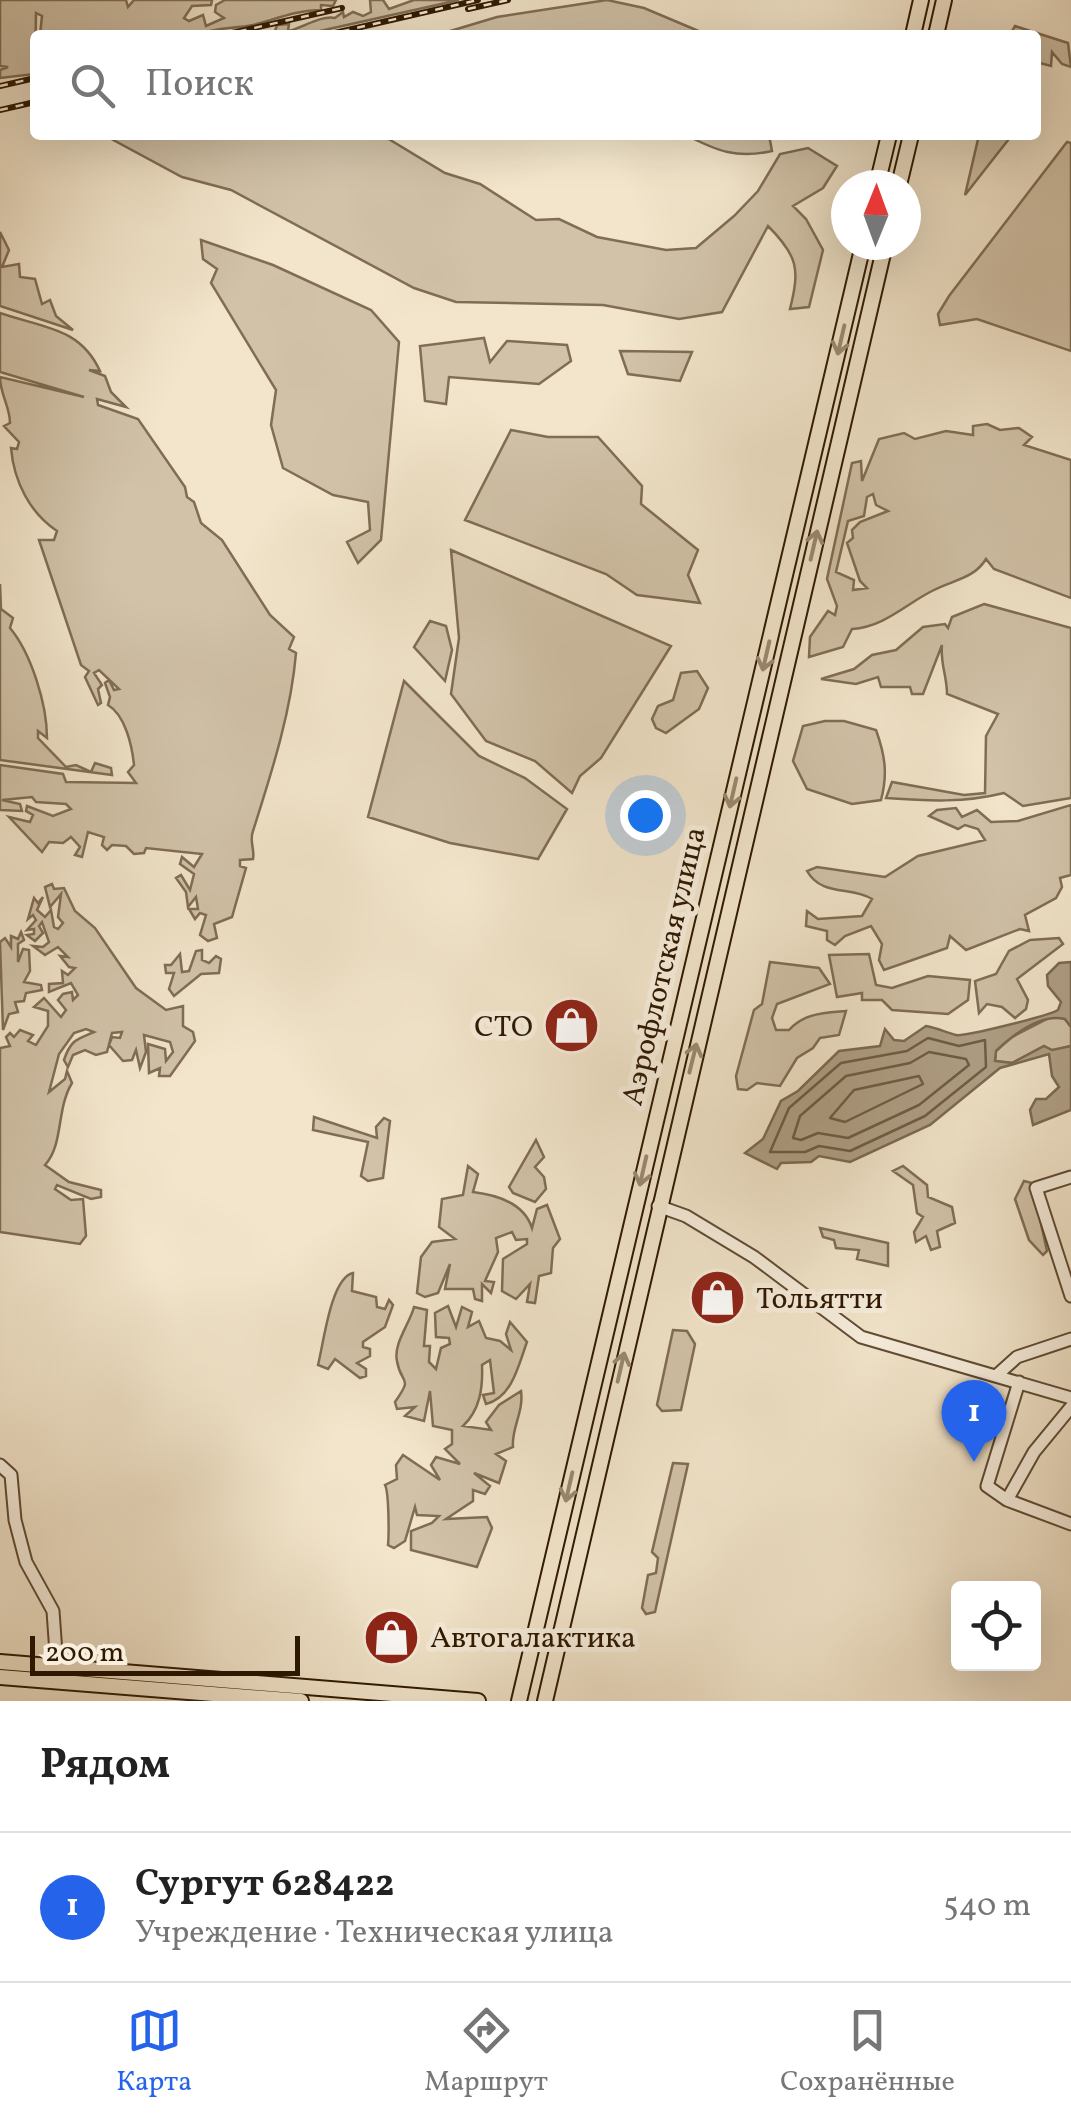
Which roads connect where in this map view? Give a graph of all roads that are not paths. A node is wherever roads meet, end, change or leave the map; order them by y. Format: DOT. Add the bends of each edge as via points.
graph roads {
  1 [pos="921,0"];
  2 [pos="944,0"];
  3 [pos="913,30"];
  4 [pos="937,30"];
  5 [pos="888,140"];
  6 [pos="910,140"];
  7 [pos="881,170"];
  8 [pos="903,170"];
  9 [pos="859,260"];
  10 [pos="881,260"];
  11 [pos="1071,1177"];
  12 [pos="658,1206"];
  13 [pos="1071,1296"];
  14 [pos="1071,1339"];
  15 [pos="997,1375"];
  16 [pos="1019,1382"];
  17 [pos="1071,1398"];
  18 [pos="1071,1406"];
  19 [pos="0,1465"];
  20 [pos="1007,1500"];
  21 [pos="1071,1524"];
  22 [pos="0,1662"];
  23 [pos="56,1667"];
  24 [pos="0,1677"];
  25 [pos="301,1701"];
  26 [pos="478,1701"];
  27 [pos="520,1701"];
  28 [pos="545,1701"];
  1 -- 3 [label="main road"];
  2 -- 4 [label="main road"];
  5 -- 7 [label="main road"];
  6 -- 8 [label="main road"];
  9 -- 27 [label="main road, Аэрофлотская улица, one-way"];
  12 -- 10 [label="main road, Аэрофлотская улица, one-way"];
  11 -- 13 [label="street" via="1036,1188"];
  12 -- 15 [label="street" via="754,1257 861,1338"];
  28 -- 12 [label="main road, Аэрофлотская улица, one-way"];
  14 -- 15 [label="street" via="1017,1357"];
  15 -- 16 [label="street"];
  16 -- 17 [label="street"];
  16 -- 20 [label="street" via="987,1486"];
  18 -- 20 [label="street"];
  19 -- 23 [label="street" via="11,1475 26,1562 54,1611"];
  20 -- 21 [label="street"];
  22 -- 23 [label="main road"];
  23 -- 26 [label="main road"];
  24 -- 25 [label="main road"];
}
